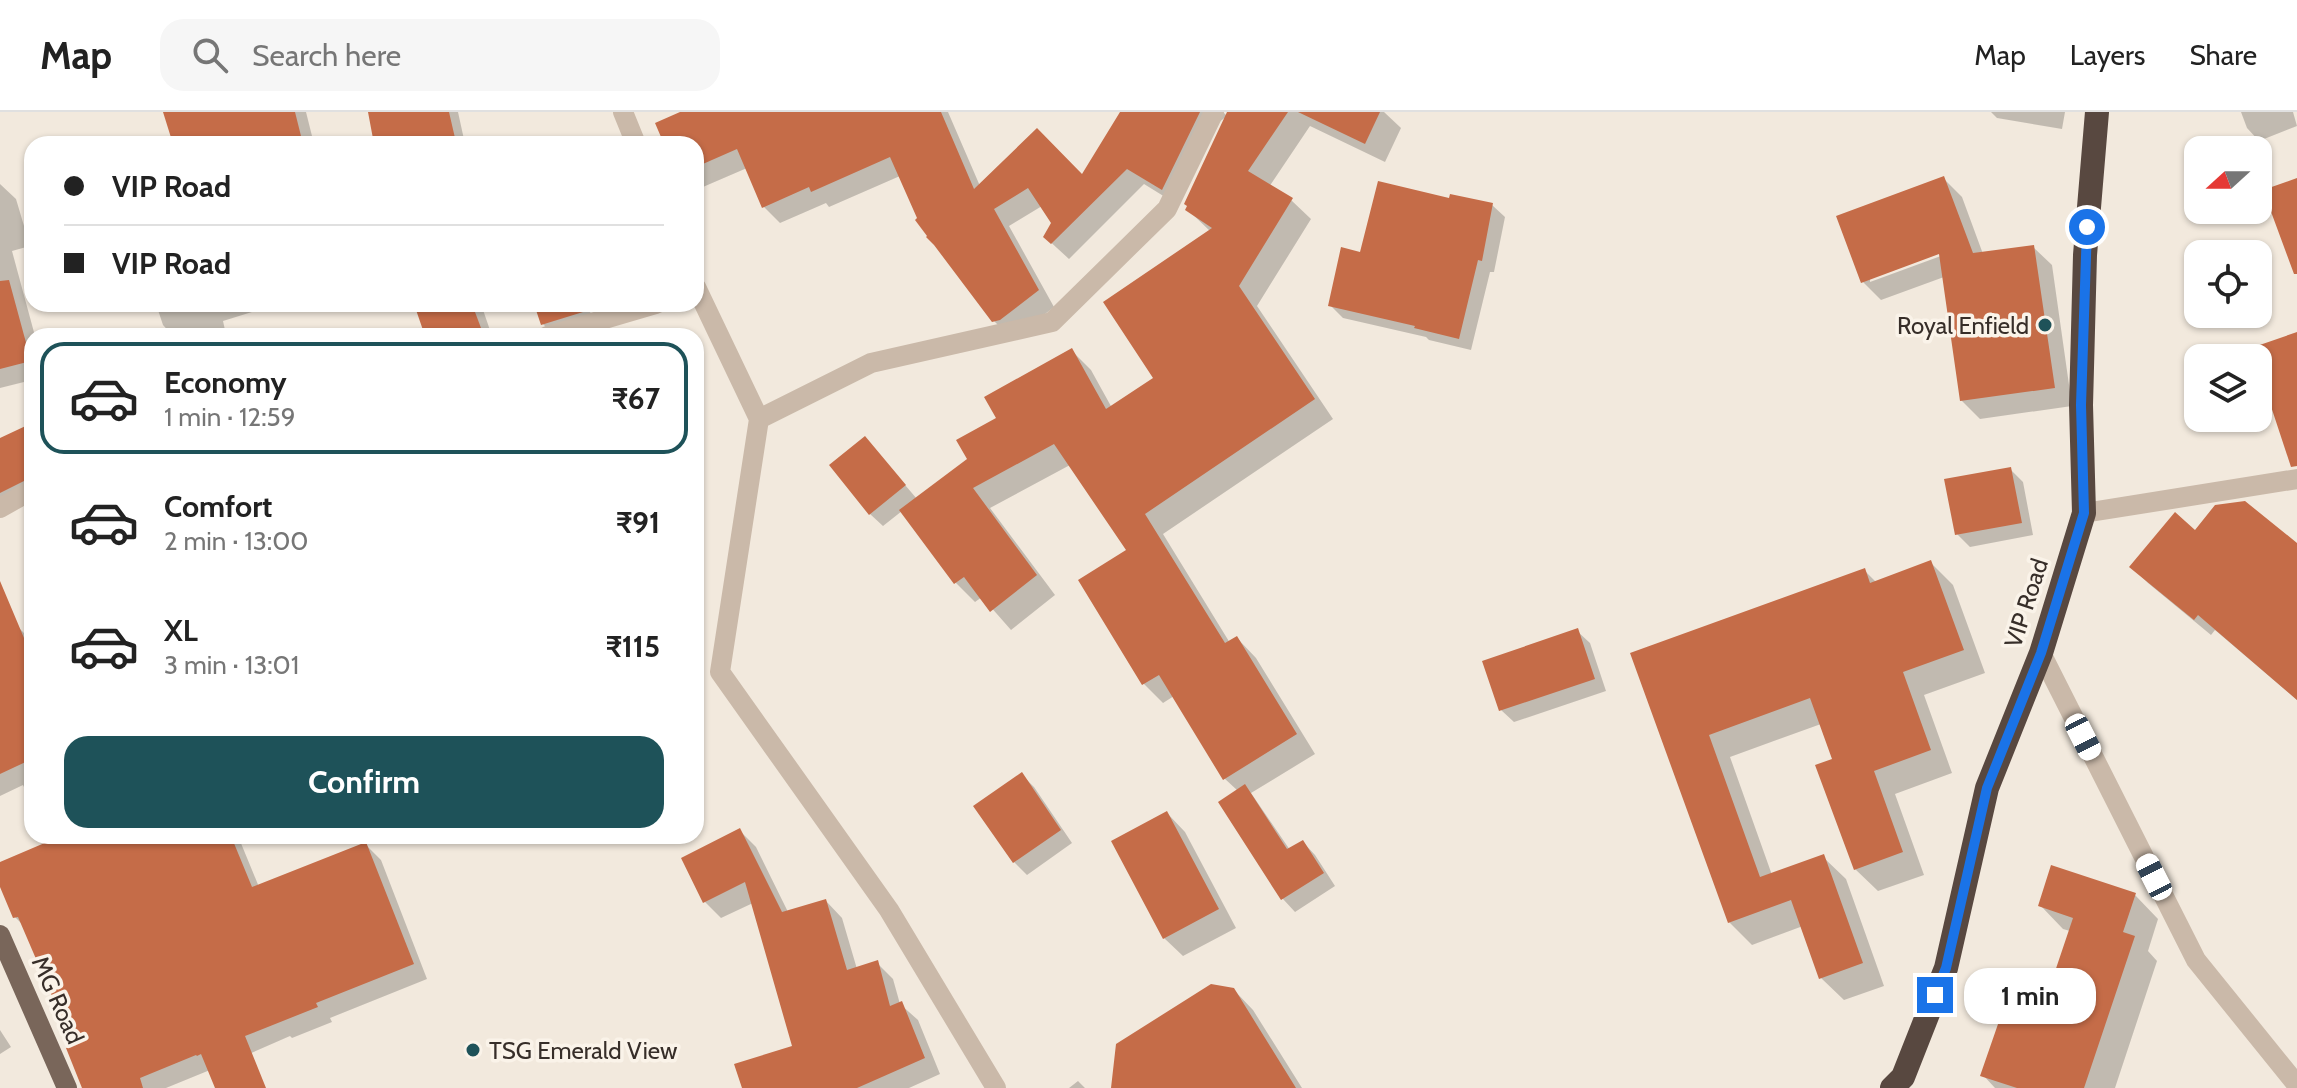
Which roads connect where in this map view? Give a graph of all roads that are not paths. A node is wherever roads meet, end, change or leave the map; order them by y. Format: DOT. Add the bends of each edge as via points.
graph roads {
  1 [pos="623,112"];
  2 [pos="1214,112"];
  3 [pos="2097,112"];
  4 [pos="633,136"];
  5 [pos="704,305"];
  6 [pos="629,312"];
  7 [pos="574,328"];
  8 [pos="759,419"];
  9 [pos="2297,479"];
  10 [pos="24,494"];
  11 [pos="0,508"];
  12 [pos="2084,513"];
  13 [pos="2041,653"];
  14 [pos="0,935"];
  15 [pos="2297,1085"];
  16 [pos="67,1088"];
  17 [pos="996,1088"];
  18 [pos="1892,1088"];
  1 -- 4 [label="street"];
  2 -- 8 [label="street" via="1167,209 1052,322 871,363"];
  3 -- 12 [label="highway, VIP Road" via="2085,255"];
  5 -- 8 [label="street"];
  6 -- 7 [label="street"];
  8 -- 17 [label="street" via="720,672 889,910"];
  9 -- 12 [label="street"];
  10 -- 11 [label="street"];
  12 -- 13 [label="highway, VIP Road"];
  13 -- 15 [label="street" via="2196,960"];
  13 -- 18 [label="highway, VIP Road" via="1987,788 1946,968 1903,1077"];
  14 -- 16 [label="main road, MG Road"];
}
